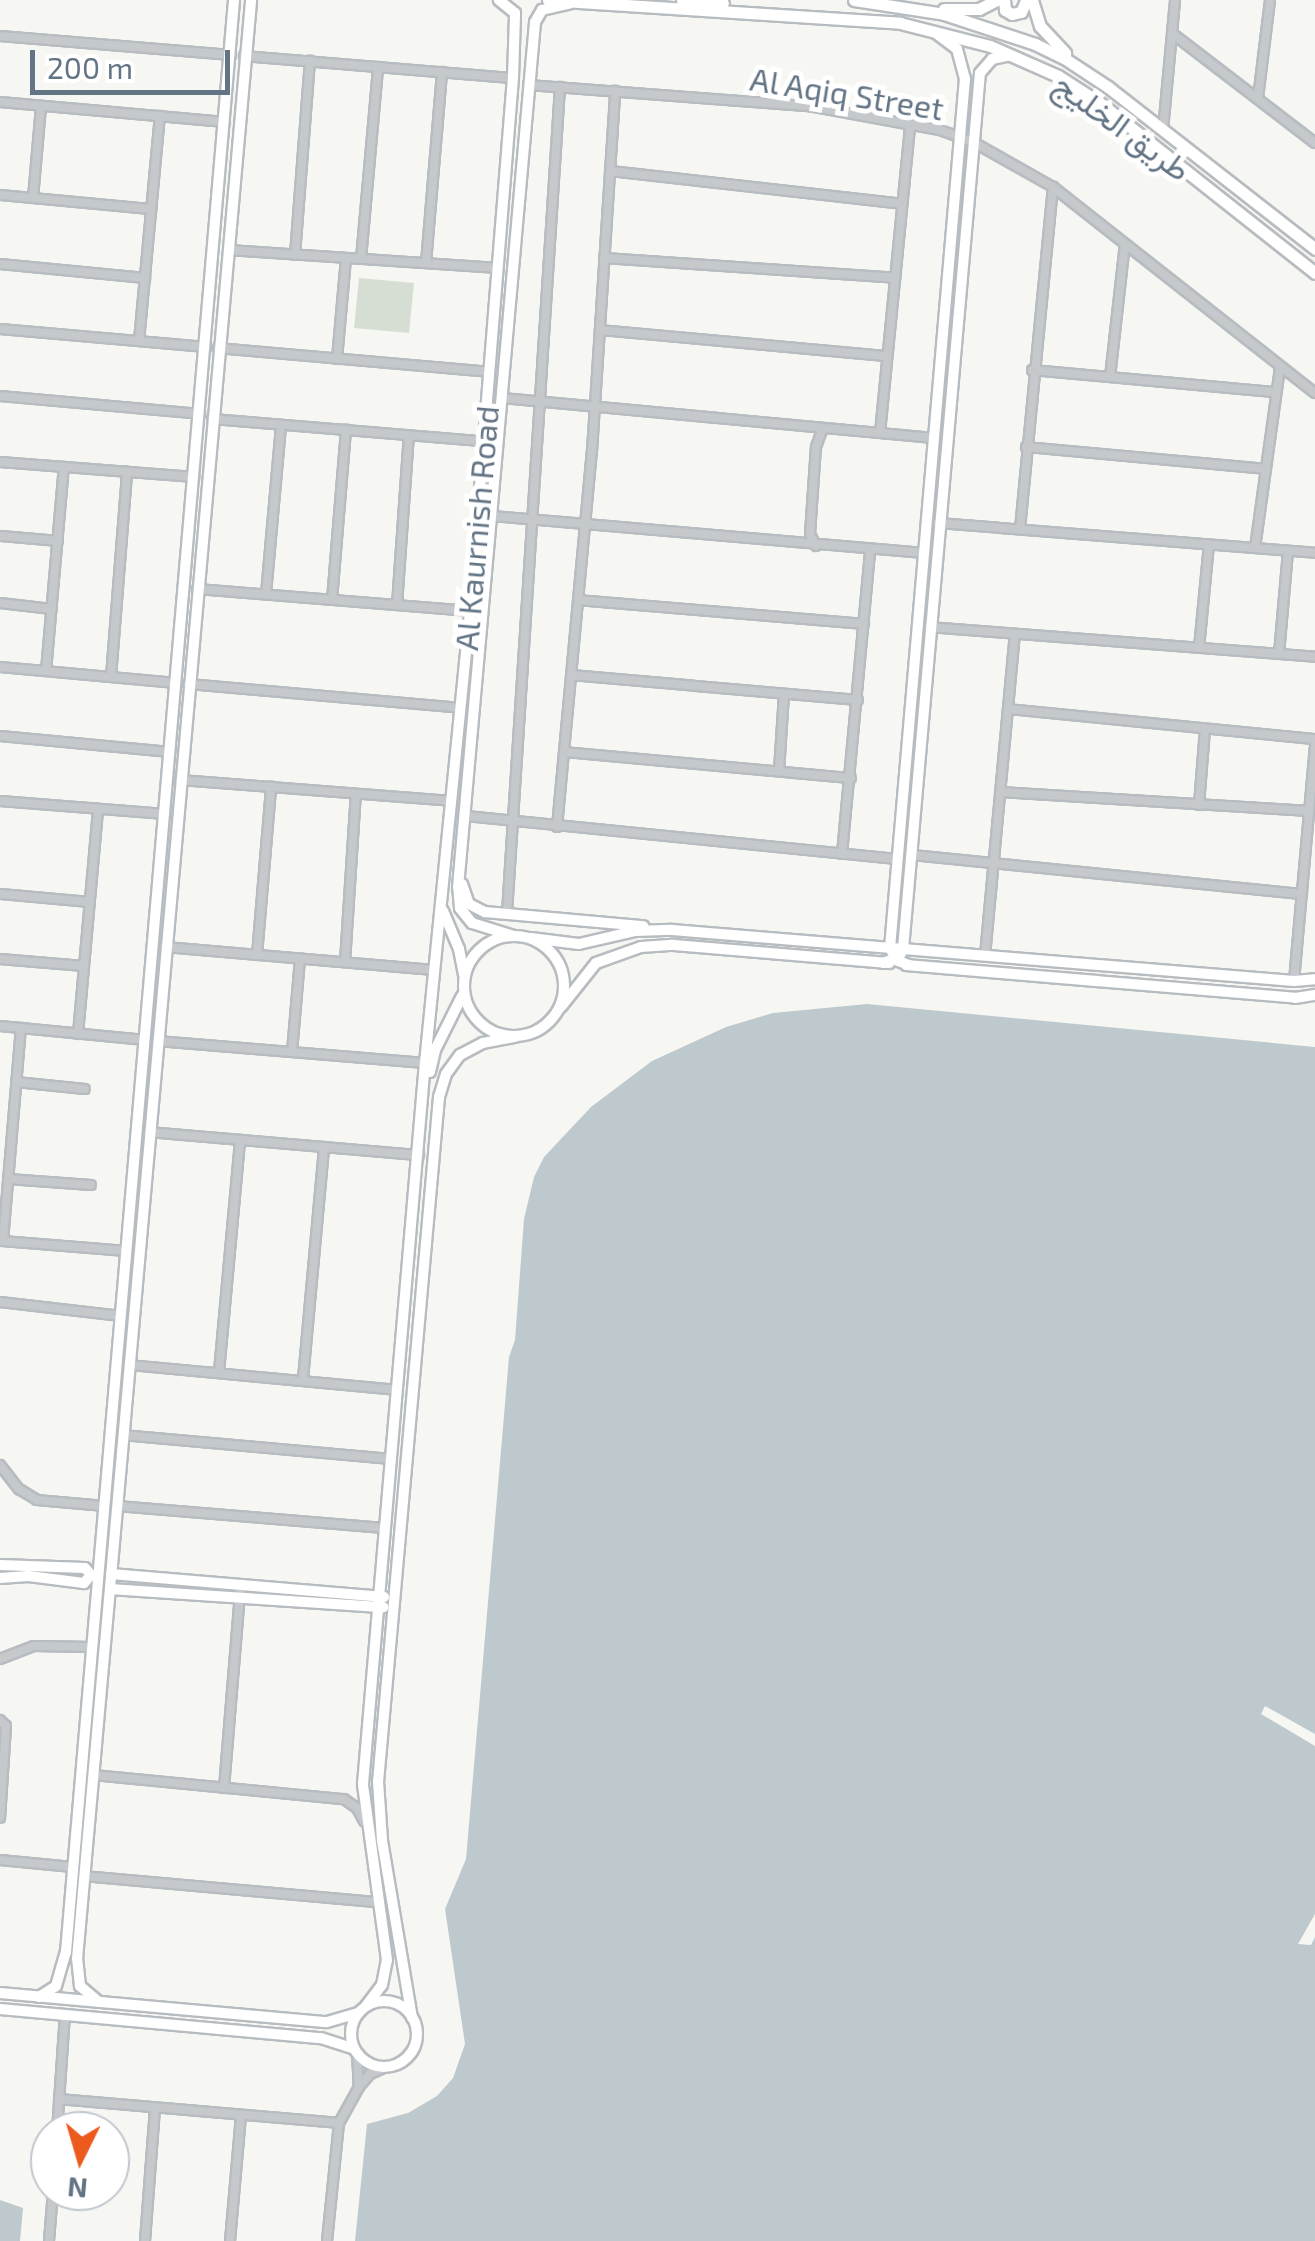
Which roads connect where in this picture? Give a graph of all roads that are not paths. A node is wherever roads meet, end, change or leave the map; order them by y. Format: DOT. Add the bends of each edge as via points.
graph roads {
  1 [pos="234,0"];
  2 [pos="250,0"];
  3 [pos="500,0"];
  4 [pos="548,0"];
  5 [pos="682,0"];
  6 [pos="854,0"];
  7 [pos="1001,0"];
  8 [pos="1029,0"];
  9 [pos="1175,0"];
  10 [pos="1270,0"];
  11 [pos="575,2"];
  12 [pos="906,6"];
  13 [pos="798,15"];
  14 [pos="928,28"];
  15 [pos="1173,34"];
  16 [pos="0,36"];
  17 [pos="237,55"];
  18 [pos="1013,55"];
  19 [pos="310,61"];
  20 [pos="378,67"];
  21 [pos="442,72"];
  22 [pos="980,73"];
  23 [pos="1091,75"];
  24 [pos="514,78"];
  25 [pos="965,79"];
  26 [pos="528,85"];
  27 [pos="560,87"];
  28 [pos="615,92"];
  29 [pos="1258,98"];
  30 [pos="0,102"];
  31 [pos="41,106"];
  32 [pos="160,116"];
  33 [pos="225,122"];
  34 [pos="910,125"];
  35 [pos="1163,130"];
  36 [pos="524,132"];
  37 [pos="967,140"];
  38 [pos="1315,143"];
  39 [pos="610,172"];
  40 [pos="1053,187"];
  41 [pos="0,195"];
  42 [pos="33,198"];
  43 [pos="902,204"];
  44 [pos="151,209"];
  45 [pos="1124,244"];
  46 [pos="1315,249"];
  47 [pos="226,250"];
  48 [pos="295,254"];
  49 [pos="346,258"];
  50 [pos="604,258"];
  51 [pos="361,259"];
  52 [pos="426,263"];
  53 [pos="0,264"];
  54 [pos="498,268"];
  55 [pos="1315,273"];
  56 [pos="145,278"];
  57 [pos="895,278"];
  58 [pos="600,330"];
  59 [pos="0,332"];
  60 [pos="492,336"];
  61 [pos="139,341"];
  62 [pos="212,348"];
  63 [pos="887,356"];
  64 [pos="337,359"];
  65 [pos="1280,367"];
  66 [pos="1032,370"];
  67 [pos="490,372"];
  68 [pos="1110,377"];
  69 [pos="1276,392"];
  70 [pos="1315,393"];
  71 [pos="0,396"];
  72 [pos="502,398"];
  73 [pos="540,402"];
  74 [pos="595,408"];
  75 [pos="206,416"];
  76 [pos="281,424"];
  77 [pos="823,428"];
  78 [pos="346,430"];
  79 [pos="880,433"];
  80 [pos="409,435"];
  81 [pos="931,438"];
  82 [pos="482,441"];
  83 [pos="1026,447"];
  84 [pos="0,462"];
  85 [pos="64,467"];
  86 [pos="1266,469"];
  87 [pos="127,472"];
  88 [pos="194,477"];
  89 [pos="492,516"];
  90 [pos="534,520"];
  91 [pos="938,523"];
  92 [pos="585,524"];
  93 [pos="1020,529"];
  94 [pos="0,536"];
  95 [pos="58,541"];
  96 [pos="1209,544"];
  97 [pos="816,546"];
  98 [pos="1255,548"];
  99 [pos="1288,551"];
  100 [pos="870,552"];
  101 [pos="921,553"];
  102 [pos="1315,553"];
  103 [pos="197,589"];
  104 [pos="266,594"];
  105 [pos="332,600"];
  106 [pos="578,600"];
  107 [pos="0,603"];
  108 [pos="396,605"];
  109 [pos="52,608"];
  110 [pos="470,611"];
  111 [pos="864,624"];
  112 [pos="929,627"];
  113 [pos="1016,634"];
  114 [pos="1199,648"];
  115 [pos="1279,654"];
  116 [pos="1315,657"];
  117 [pos="0,667"];
  118 [pos="46,671"];
  119 [pos="571,675"];
  120 [pos="111,677"];
  121 [pos="182,683"];
  122 [pos="784,694"];
  123 [pos="858,700"];
  124 [pos="461,708"];
  125 [pos="1008,709"];
  126 [pos="1205,728"];
  127 [pos="0,736"];
  128 [pos="1315,742"];
  129 [pos="170,752"];
  130 [pos="564,752"];
  131 [pos="779,771"];
  132 [pos="852,778"];
  133 [pos="180,780"];
  134 [pos="270,787"];
  135 [pos="1000,792"];
  136 [pos="356,794"];
  137 [pos="0,801"];
  138 [pos="452,801"];
  139 [pos="1199,805"];
  140 [pos="98,809"];
  141 [pos="1309,810"];
  142 [pos="165,814"];
  143 [pos="465,816"];
  144 [pos="513,822"];
  145 [pos="557,827"];
  146 [pos="842,854"];
  147 [pos="912,855"];
  148 [pos="898,858"];
  149 [pos="993,865"];
  150 [pos="460,874"];
  151 [pos="0,894"];
  152 [pos="1302,894"];
  153 [pos="441,900"];
  154 [pos="89,902"];
  155 [pos="506,914"];
  156 [pos="672,930"];
  157 [pos="514,936"];
  158 [pos="531,938"];
  159 [pos="166,946"];
  160 [pos="896,952"];
  161 [pos="257,954"];
  162 [pos="985,956"];
  163 [pos="300,958"];
  164 [pos="0,959"];
  165 [pos="344,962"];
  166 [pos="883,963"];
  167 [pos="909,965"];
  168 [pos="84,966"];
  169 [pos="434,970"];
  170 [pos="1315,978"];
  171 [pos="1294,982"];
  172 [pos="464,984"];
  173 [pos="1315,995"];
  174 [pos="561,1007"];
  175 [pos="0,1026"];
  176 [pos="21,1028"];
  177 [pos="78,1034"];
  178 [pos="514,1037"];
  179 [pos="151,1040"];
  180 [pos="292,1052"];
  181 [pos="425,1063"];
  182 [pos="16,1082"];
  183 [pos="85,1090"];
  184 [pos="423,1108"];
  185 [pos="150,1132"];
  186 [pos="240,1140"];
  187 [pos="324,1148"];
  188 [pos="419,1156"];
  189 [pos="8,1179"];
  190 [pos="91,1185"];
  191 [pos="1,1241"];
  192 [pos="127,1251"];
  193 [pos="0,1302"];
  194 [pos="127,1317"];
  195 [pos="129,1365"];
  196 [pos="219,1372"];
  197 [pos="303,1379"];
  198 [pos="397,1390"];
  199 [pos="123,1435"];
  200 [pos="390,1459"];
  201 [pos="0,1466"];
  202 [pos="111,1506"];
  203 [pos="384,1528"];
  204 [pos="0,1554"];
  205 [pos="100,1560"];
  206 [pos="23,1564"];
  207 [pos="0,1565"];
  208 [pos="87,1569"];
  209 [pos="111,1574"];
  210 [pos="0,1578"];
  211 [pos="84,1583"];
  212 [pos="240,1584"];
  213 [pos="110,1589"];
  214 [pos="379,1594"];
  215 [pos="97,1595"];
  216 [pos="239,1598"];
  217 [pos="393,1602"];
  218 [pos="378,1610"];
  219 [pos="92,1648"];
  220 [pos="0,1659"];
  221 [pos="0,1720"];
  222 [pos="93,1775"];
  223 [pos="363,1784"];
  224 [pos="224,1788"];
  225 [pos="344,1799"];
  226 [pos="0,1818"];
  227 [pos="364,1821"];
  228 [pos="0,1860"];
  229 [pos="73,1867"];
  230 [pos="84,1876"];
  231 [pos="377,1902"];
  232 [pos="62,1973"];
  233 [pos="78,1977"];
  234 [pos="0,1994"];
  235 [pos="39,1997"];
  236 [pos="99,2002"];
  237 [pos="0,2009"];
  238 [pos="362,2010"];
  239 [pos="66,2015"];
  240 [pos="412,2018"];
  241 [pos="356,2051"];
  242 [pos="386,2067"];
  243 [pos="359,2087"];
  244 [pos="59,2099"];
  245 [pos="155,2108"];
  246 [pos="58,2111"];
  247 [pos="241,2115"];
  248 [pos="339,2124"];
  249 [pos="51,2211"];
  250 [pos="49,2241"];
  251 [pos="145,2241"];
  252 [pos="230,2241"];
  253 [pos="328,2241"];
  1 -- 17 [label="street"];
  2 -- 17 [label="street"];
  3 -- 24 [label="street, Al Kaurnish Road" via="514,13"];
  4 -- 11 [label="main road, طريق الخليج"];
  5 -- 13 [label="main road"];
  6 -- 12 [label="main road, طريق الخليج"];
  7 -- 8 [label="main road" via="1012,14"];
  7 -- 12 [label="main road" via="969,10"];
  8 -- 23 [label="main road" via="1046,35"];
  9 -- 15 [label="street"];
  10 -- 29 [label="street"];
  11 -- 13 [label="main road, طريق الخليج"];
  11 -- 26 [label="street, Al Kaurnish Road" via="546,8 536,18"];
  12 -- 23 [label="main road, طريق الخليج" via="1022,39"];
  13 -- 14 [label="main road, طريق الخليج"];
  14 -- 18 [label="main road, طريق الخليج"];
  14 -- 25 [label="street" via="957,49"];
  15 -- 29 [label="street"];
  15 -- 35 [label="street"];
  16 -- 17 [label="street"];
  17 -- 19 [label="street"];
  17 -- 33 [label="street"];
  17 -- 47 [label="street"];
  18 -- 22 [label="street" via="992,59"];
  18 -- 55 [label="main road, طريق الخليج" via="1100,103"];
  19 -- 20 [label="street"];
  19 -- 48 [label="street"];
  20 -- 21 [label="street"];
  20 -- 51 [label="street"];
  21 -- 24 [label="street"];
  21 -- 52 [label="street"];
  22 -- 25 [label="street" via="972,63"];
  22 -- 37 [label="street"];
  23 -- 35 [label="main road, طريق الخليج"];
  24 -- 36 [label="street"];
  24 -- 54 [label="street, Al Kaurnish Road"];
  25 -- 37 [label="street"];
  26 -- 27 [label="street, Al Aqiq Street"];
  26 -- 36 [label="street, Al Kaurnish Road"];
  27 -- 28 [label="street, Al Aqiq Street"];
  27 -- 73 [label="street"];
  28 -- 34 [label="street, Al Aqiq Street" via="810,106"];
  28 -- 39 [label="street"];
  29 -- 38 [label="street"];
  30 -- 31 [label="street"];
  31 -- 32 [label="street"];
  31 -- 42 [label="street"];
  32 -- 33 [label="street"];
  32 -- 44 [label="street"];
  33 -- 62 [label="street"];
  34 -- 37 [label="street, Al Aqiq Street"];
  34 -- 43 [label="street"];
  35 -- 46 [label="main road, طريق الخليج"];
  36 -- 72 [label="street, Al Kaurnish Road"];
  37 -- 40 [label="street, Al Aqiq Street"];
  37 -- 81 [label="street"];
  37 -- 91 [label="street"];
  39 -- 43 [label="street"];
  39 -- 50 [label="street"];
  40 -- 45 [label="street, Al Aqiq Street"];
  40 -- 66 [label="street"];
  41 -- 42 [label="street"];
  42 -- 44 [label="street"];
  43 -- 57 [label="street"];
  44 -- 56 [label="street"];
  45 -- 65 [label="street, Al Aqiq Street"];
  45 -- 68 [label="street"];
  47 -- 48 [label="street"];
  47 -- 62 [label="street"];
  48 -- 49 [label="street"];
  49 -- 51 [label="street"];
  49 -- 64 [label="street"];
  50 -- 57 [label="street"];
  50 -- 58 [label="street"];
  51 -- 52 [label="street"];
  52 -- 54 [label="street"];
  53 -- 56 [label="street"];
  54 -- 60 [label="street, Al Kaurnish Road"];
  56 -- 61 [label="street"];
  57 -- 63 [label="street"];
  58 -- 63 [label="street"];
  58 -- 74 [label="street"];
  59 -- 61 [label="street"];
  60 -- 67 [label="street, Al Kaurnish Road"];
  60 -- 72 [label="street" via="492,393"];
  61 -- 62 [label="street"];
  62 -- 64 [label="street"];
  62 -- 75 [label="street"];
  62 -- 75 [label="street" via="214,390"];
  63 -- 79 [label="street"];
  64 -- 67 [label="street"];
  65 -- 69 [label="street"];
  65 -- 70 [label="street, Al Aqiq Street"];
  66 -- 68 [label="street"];
  66 -- 83 [label="street"];
  67 -- 82 [label="street, Al Kaurnish Road"];
  68 -- 69 [label="street"];
  69 -- 86 [label="street"];
  71 -- 75 [label="street"];
  72 -- 73 [label="street"];
  72 -- 89 [label="street, Al Kaurnish Road"];
  73 -- 74 [label="street"];
  73 -- 90 [label="street"];
  74 -- 77 [label="street"];
  74 -- 92 [label="street"];
  75 -- 76 [label="street"];
  75 -- 88 [label="street"];
  75 -- 103 [label="street"];
  76 -- 78 [label="street"];
  76 -- 104 [label="street"];
  77 -- 79 [label="street"];
  77 -- 97 [label="street" via="810,534"];
  78 -- 80 [label="street"];
  78 -- 105 [label="street"];
  79 -- 81 [label="street"];
  80 -- 82 [label="street"];
  80 -- 108 [label="street"];
  81 -- 101 [label="street"];
  82 -- 110 [label="street, Al Kaurnish Road"];
  83 -- 86 [label="street"];
  83 -- 93 [label="street"];
  84 -- 85 [label="street"];
  85 -- 87 [label="street"];
  85 -- 95 [label="street"];
  86 -- 98 [label="street"];
  87 -- 88 [label="street"];
  87 -- 120 [label="street"];
  88 -- 121 [label="street"];
  89 -- 90 [label="street"];
  89 -- 143 [label="street, Al Kaurnish Road"];
  90 -- 92 [label="street"];
  90 -- 144 [label="street"];
  91 -- 93 [label="street"];
  91 -- 112 [label="street"];
  92 -- 97 [label="street"];
  92 -- 106 [label="street"];
  93 -- 96 [label="street"];
  94 -- 95 [label="street"];
  95 -- 109 [label="street"];
  96 -- 98 [label="street"];
  96 -- 114 [label="street"];
  97 -- 100 [label="street"];
  98 -- 99 [label="street"];
  99 -- 102 [label="street"];
  99 -- 115 [label="street"];
  100 -- 101 [label="street"];
  100 -- 111 [label="street"];
  101 -- 148 [label="street"];
  103 -- 104 [label="street"];
  103 -- 121 [label="street"];
  104 -- 105 [label="street"];
  105 -- 108 [label="street"];
  106 -- 111 [label="street"];
  106 -- 119 [label="street"];
  107 -- 109 [label="street"];
  108 -- 110 [label="street"];
  109 -- 118 [label="street"];
  110 -- 124 [label="street, Al Kaurnish Road"];
  111 -- 123 [label="street"];
  112 -- 113 [label="street"];
  112 -- 147 [label="street"];
  113 -- 114 [label="street"];
  113 -- 125 [label="street"];
  114 -- 115 [label="street"];
  115 -- 116 [label="street"];
  117 -- 118 [label="street"];
  118 -- 120 [label="street"];
  119 -- 122 [label="street"];
  119 -- 130 [label="street"];
  120 -- 121 [label="street"];
  121 -- 124 [label="street"];
  121 -- 129 [label="street"];
  121 -- 133 [label="street"];
  122 -- 123 [label="street"];
  122 -- 131 [label="street"];
  123 -- 132 [label="street"];
  124 -- 138 [label="street, Al Kaurnish Road"];
  125 -- 126 [label="street"];
  125 -- 135 [label="street"];
  126 -- 128 [label="street"];
  126 -- 139 [label="street"];
  127 -- 129 [label="street"];
  128 -- 141 [label="street"];
  129 -- 142 [label="street"];
  130 -- 131 [label="street"];
  130 -- 145 [label="street"];
  131 -- 132 [label="street"];
  132 -- 146 [label="street"];
  133 -- 134 [label="street"];
  133 -- 159 [label="street"];
  134 -- 136 [label="street"];
  134 -- 161 [label="street"];
  135 -- 139 [label="street"];
  135 -- 149 [label="street"];
  136 -- 138 [label="street"];
  136 -- 165 [label="street"];
  137 -- 140 [label="street"];
  138 -- 153 [label="street, Al Kaurnish Road"];
  139 -- 141 [label="street"];
  140 -- 142 [label="street"];
  140 -- 154 [label="street"];
  141 -- 152 [label="street"];
  142 -- 179 [label="street"];
  143 -- 144 [label="street"];
  143 -- 150 [label="street, Al Kaurnish Road"];
  144 -- 145 [label="street"];
  144 -- 155 [label="street"];
  145 -- 146 [label="street"];
  146 -- 148 [label="street"];
  147 -- 149 [label="street"];
  147 -- 160 [label="street"];
  148 -- 160 [label="street"];
  149 -- 152 [label="street"];
  149 -- 162 [label="street"];
  150 -- 155 [label="street" via="469,904"];
  150 -- 157 [label="street, Al Kaurnish Road" via="458,902 467,918"];
  151 -- 154 [label="street"];
  152 -- 171 [label="street"];
  153 -- 169 [label="street, Al Kaurnish Road"];
  153 -- 172 [label="street"];
  154 -- 168 [label="street"];
  155 -- 156 [label="street"];
  156 -- 158 [label="street" via="579,944"];
  156 -- 160 [label="street"];
  157 -- 158 [label="street"];
  157 -- 172 [label="street" via="475,954"];
  158 -- 174 [label="street" via="557,959 565,991"];
  159 -- 161 [label="street"];
  159 -- 179 [label="street"];
  160 -- 162 [label="street"];
  160 -- 166 [label="street"];
  160 -- 167 [label="street"];
  161 -- 163 [label="street"];
  162 -- 171 [label="street"];
  163 -- 165 [label="street"];
  163 -- 180 [label="street"];
  164 -- 168 [label="street"];
  165 -- 169 [label="street"];
  166 -- 167 [label="street"];
  166 -- 174 [label="street" via="673,944 641,947 596,962"];
  167 -- 173 [label="street"];
  168 -- 177 [label="street"];
  169 -- 181 [label="street, Al Kaurnish Road"];
  170 -- 171 [label="street"];
  172 -- 178 [label="street" via="467,1005 486,1028"];
  172 -- 184 [label="street" via="435,1050"];
  174 -- 178 [label="street" via="542,1028"];
  175 -- 176 [label="street"];
  176 -- 177 [label="street"];
  176 -- 182 [label="street"];
  177 -- 179 [label="street"];
  178 -- 217 [label="street" via="467,1051 440,1090"];
  179 -- 180 [label="street"];
  179 -- 185 [label="street"];
  179 -- 192 [label="street"];
  180 -- 181 [label="street"];
  181 -- 184 [label="street, Al Kaurnish Road"];
  182 -- 183 [label="street"];
  182 -- 189 [label="street"];
  184 -- 188 [label="street"];
  185 -- 186 [label="street"];
  185 -- 194 [label="street"];
  186 -- 187 [label="street"];
  186 -- 196 [label="street"];
  187 -- 188 [label="street"];
  187 -- 197 [label="street"];
  188 -- 198 [label="street"];
  189 -- 190 [label="street"];
  189 -- 191 [label="street"];
  191 -- 192 [label="street"];
  192 -- 194 [label="street"];
  193 -- 194 [label="street"];
  194 -- 195 [label="street"];
  194 -- 202 [label="street"];
  195 -- 196 [label="street"];
  195 -- 199 [label="street"];
  196 -- 197 [label="street"];
  197 -- 198 [label="street"];
  198 -- 200 [label="street"];
  199 -- 200 [label="street"];
  199 -- 202 [label="street"];
  200 -- 203 [label="street"];
  201 -- 202 [label="street" via="37,1500"];
  202 -- 203 [label="street"];
  202 -- 205 [label="street"];
  202 -- 209 [label="street"];
  203 -- 214 [label="street"];
  204 -- 206 [label="street"];
  205 -- 208 [label="street"];
  205 -- 215 [label="street"];
  206 -- 207 [label="street"];
  206 -- 208 [label="street"];
  208 -- 211 [label="street" via="92,1576"];
  209 -- 212 [label="street"];
  209 -- 213 [label="street"];
  210 -- 211 [label="street"];
  211 -- 215 [label="street"];
  212 -- 214 [label="street"];
  212 -- 216 [label="street"];
  213 -- 216 [label="street"];
  213 -- 222 [label="street"];
  214 -- 217 [label="street"];
  214 -- 218 [label="street"];
  215 -- 219 [label="street"];
  216 -- 218 [label="street"];
  216 -- 224 [label="street"];
  217 -- 218 [label="street"];
  217 -- 240 [label="street" via="378,1804"];
  218 -- 223 [label="street"];
  219 -- 220 [label="street" via="34,1646"];
  219 -- 229 [label="street"];
  221 -- 226 [label="street" via="6,1726"];
  222 -- 224 [label="street"];
  222 -- 230 [label="street"];
  223 -- 225 [label="street"];
  223 -- 227 [label="street"];
  224 -- 225 [label="street"];
  225 -- 227 [label="street"];
  227 -- 231 [label="street"];
  228 -- 229 [label="street"];
  229 -- 232 [label="street"];
  230 -- 231 [label="street"];
  230 -- 233 [label="street"];
  231 -- 238 [label="street" via="386,1970 379,1992"];
  232 -- 233 [label="street" via="68,1985"];
  232 -- 235 [label="street" via="53,1990"];
  233 -- 236 [label="street" via="84,1992"];
  234 -- 235 [label="street"];
  235 -- 236 [label="street"];
  236 -- 238 [label="street" via="327,2022"];
  237 -- 239 [label="street"];
  238 -- 240 [label="street" via="396,2004"];
  238 -- 241 [label="street" via="351,2032"];
  239 -- 241 [label="street" via="321,2038"];
  239 -- 244 [label="street"];
  240 -- 242 [label="street" via="413,2048"];
  241 -- 242 [label="street"];
  241 -- 243 [label="street"];
  242 -- 243 [label="street"];
  243 -- 248 [label="street"];
  244 -- 245 [label="street"];
  244 -- 246 [label="street"];
  245 -- 247 [label="street"];
  245 -- 251 [label="street"];
  247 -- 248 [label="street"];
  247 -- 252 [label="street"];
  248 -- 253 [label="street"];
  249 -- 250 [label="street"];
}
